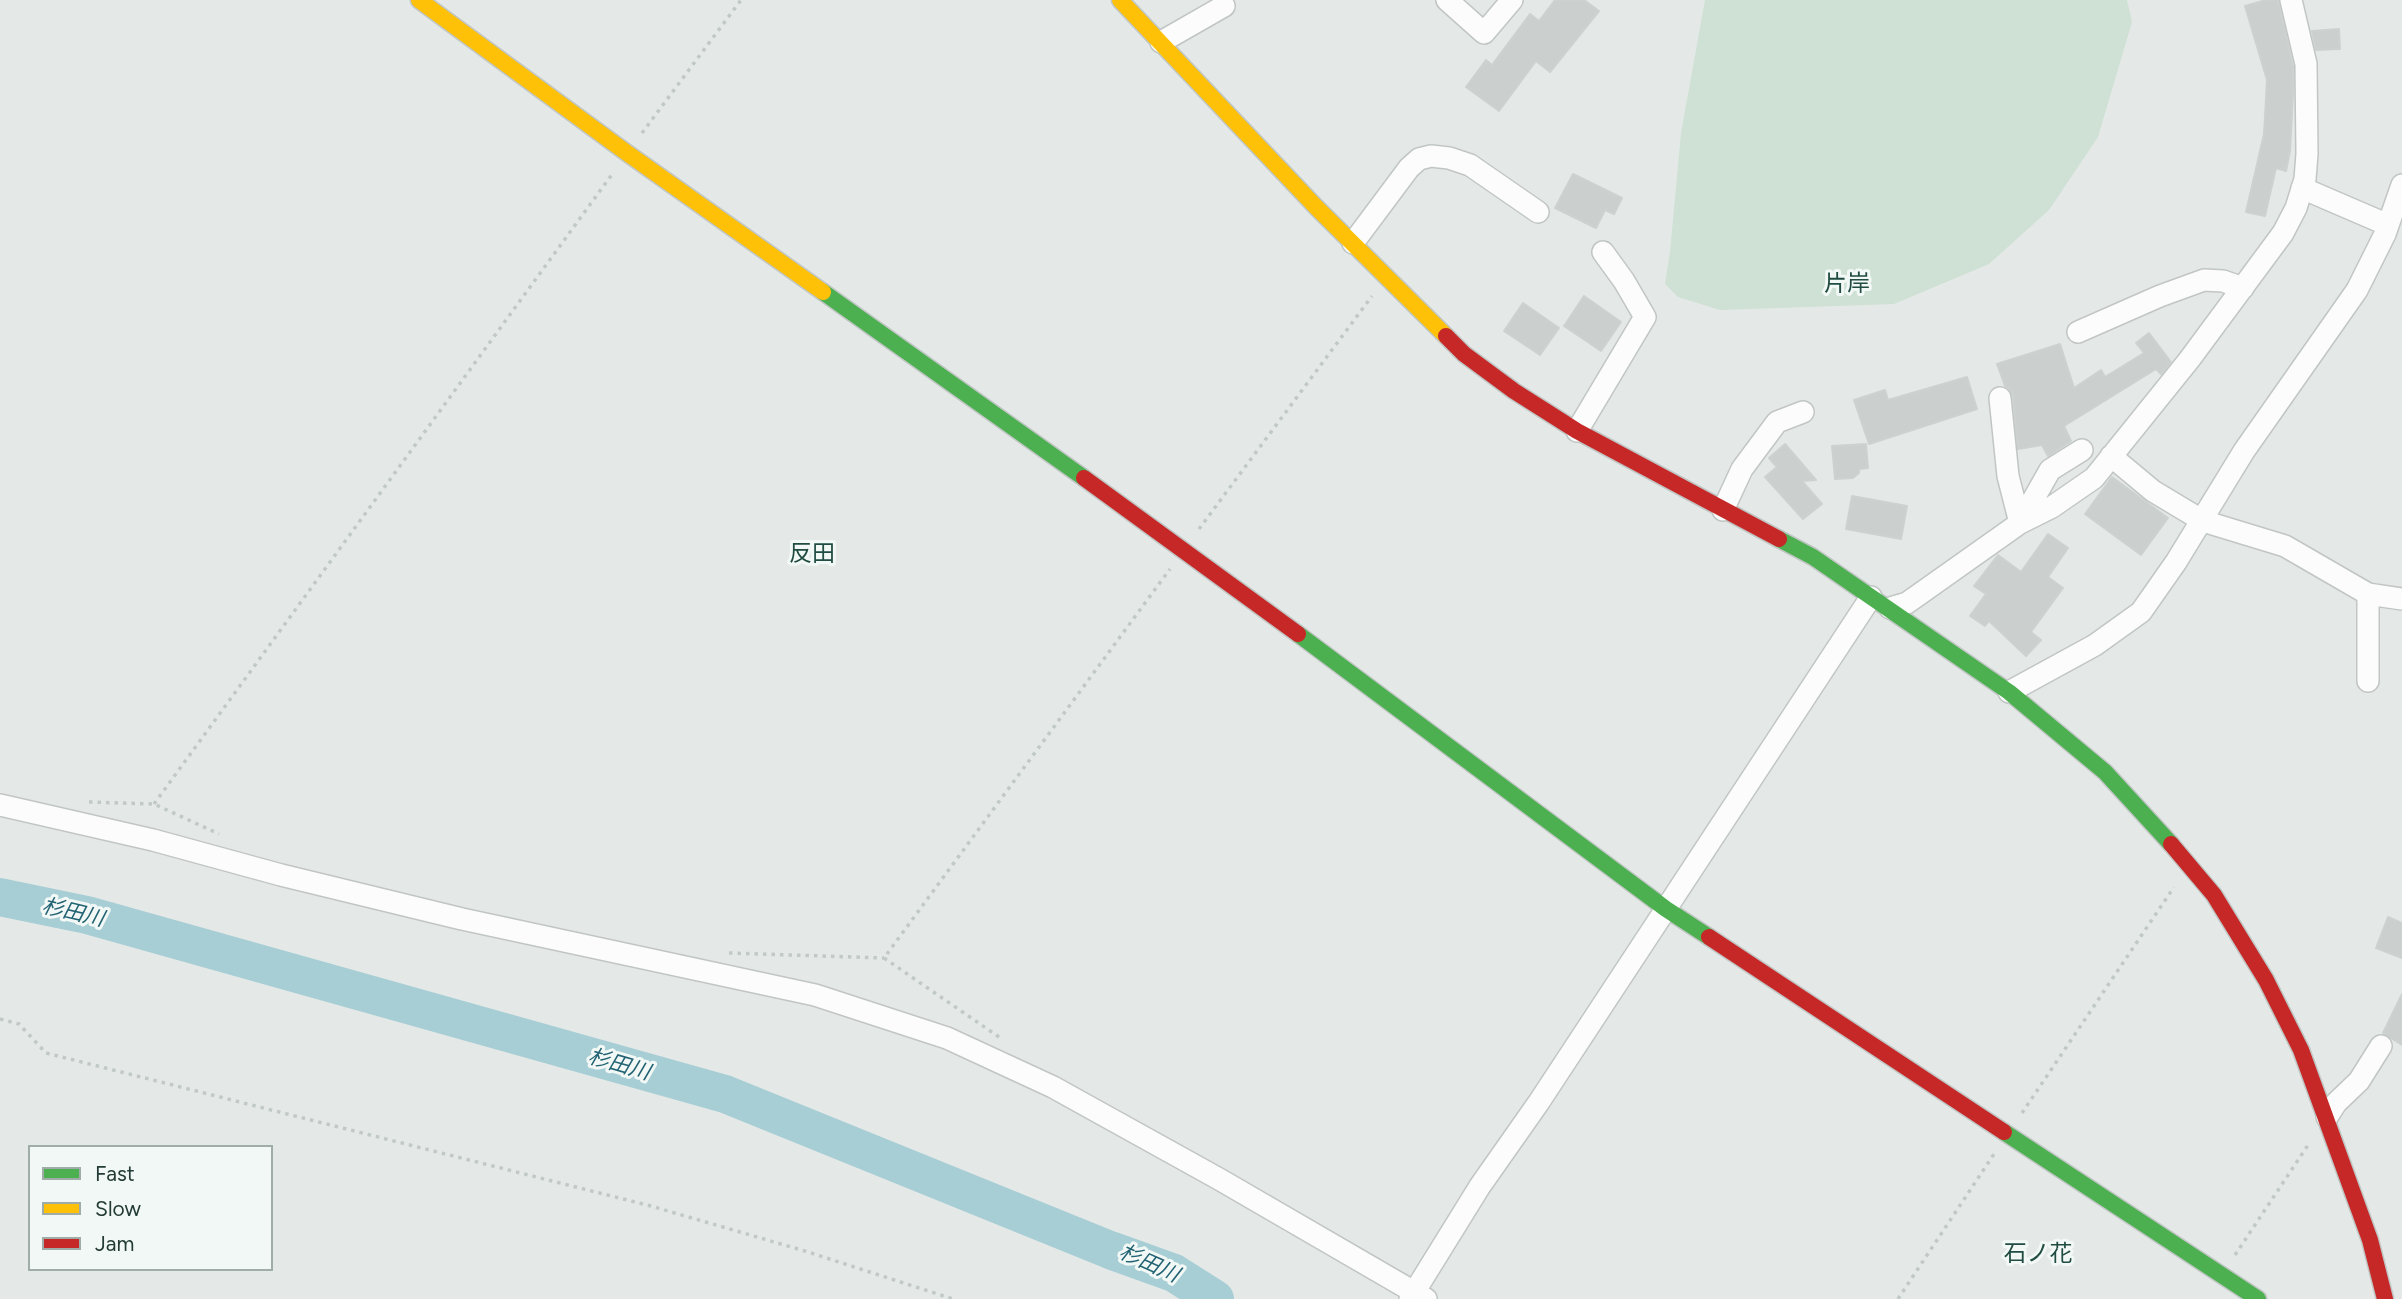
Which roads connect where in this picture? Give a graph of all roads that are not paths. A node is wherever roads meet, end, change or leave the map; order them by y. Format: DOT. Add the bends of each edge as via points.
graph roads {
  1 [pos="419,0"];
  2 [pos="1121,0"];
  3 [pos="1447,0"];
  4 [pos="1512,0"];
  5 [pos="2291,0"];
  6 [pos="1224,6"];
  7 [pos="1161,42"];
  8 [pos="2402,185"];
  9 [pos="2302,188"];
  10 [pos="1538,212"];
  11 [pos="2392,234"];
  12 [pos="1353,243"];
  13 [pos="1602,252"];
  14 [pos="2243,288"];
  15 [pos="2078,332"];
  16 [pos="2000,398"];
  17 [pos="1803,412"];
  18 [pos="1577,431"];
  19 [pos="2082,450"];
  20 [pos="2111,456"];
  21 [pos="1723,510"];
  22 [pos="2203,521"];
  23 [pos="2020,523"];
  24 [pos="2368,594"];
  25 [pos="1871,597"];
  26 [pos="2402,599"];
  27 [pos="1890,608"];
  28 [pos="2368,681"];
  29 [pos="2009,692"];
  30 [pos="0,805"];
  31 [pos="1666,909"];
  32 [pos="2381,1046"];
  33 [pos="2327,1117"];
  34 [pos="1417,1297"];
  35 [pos="2258,1299"];
  36 [pos="2385,1299"];
  1 -- 31 [label="street" via="1184,549"];
  2 -- 7 [label="street"];
  3 -- 4 [label="street" via="1484,33"];
  5 -- 9 [label="street" via="2306,64 2307,154"];
  6 -- 7 [label="street"];
  7 -- 12 [label="street"];
  8 -- 11 [label="street"];
  9 -- 11 [label="street"];
  9 -- 14 [label="street" via="2283,233"];
  10 -- 12 [label="street" via="1470,165 1431,156 1409,168"];
  11 -- 22 [label="street" via="2244,451"];
  12 -- 18 [label="street" via="1464,354"];
  13 -- 18 [label="street" via="1645,317"];
  14 -- 15 [label="street" via="2204,280"];
  14 -- 20 [label="street"];
  16 -- 23 [label="street" via="2008,476"];
  17 -- 21 [label="street" via="1777,422 1742,469"];
  18 -- 21 [label="street"];
  19 -- 23 [label="street" via="2050,470"];
  20 -- 22 [label="street" via="2153,491"];
  20 -- 23 [label="street" via="2094,478"];
  21 -- 25 [label="street" via="1813,557"];
  22 -- 24 [label="street" via="2285,545"];
  22 -- 29 [label="street" via="2141,612 2095,645"];
  23 -- 27 [label="street" via="1908,603"];
  24 -- 26 [label="street"];
  24 -- 28 [label="street"];
  25 -- 27 [label="street"];
  25 -- 31 [label="street"];
  27 -- 29 [label="street"];
  29 -- 33 [label="street" via="2105,772 2214,895 2266,980 2301,1050"];
  30 -- 34 [label="street" via="462,919 815,995 947,1038 1053,1087"];
  31 -- 34 [label="street" via="1480,1186"];
  31 -- 35 [label="street"];
  32 -- 33 [label="street" via="2359,1081"];
  33 -- 36 [label="street" via="2370,1240"];
}
